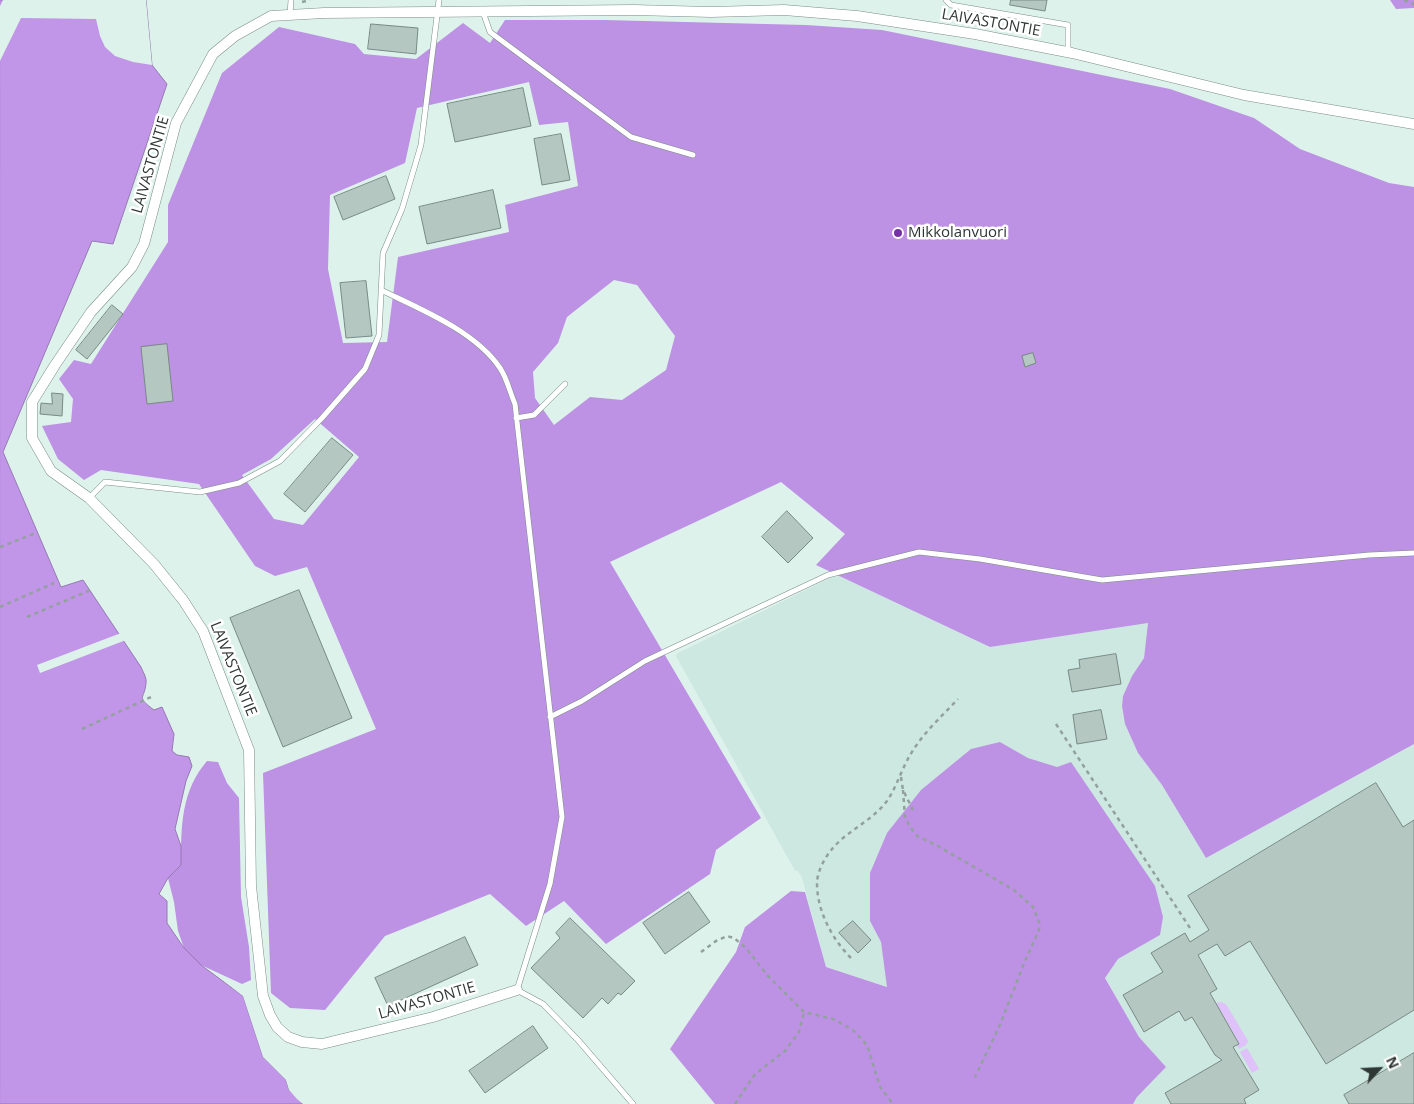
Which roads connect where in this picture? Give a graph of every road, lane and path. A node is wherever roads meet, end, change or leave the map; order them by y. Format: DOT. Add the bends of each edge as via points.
graph roads {
  1 [pos="291,0"];
  2 [pos="439,0"];
  3 [pos="946,0"];
  4 [pos="1404,0"];
  5 [pos="1414,4"];
  6 [pos="438,12"];
  7 [pos="483,12"];
  8 [pos="290,15"];
  9 [pos="1068,52"];
  10 [pos="1414,124"];
  11 [pos="693,155"];
  12 [pos="381,290"];
  13 [pos="566,384"];
  14 [pos="516,418"];
  15 [pos="89,498"];
  16 [pos="36,533"];
  17 [pos="0,548"];
  18 [pos="1414,553"];
  19 [pos="54,584"];
  20 [pos="93,589"];
  21 [pos="0,606"];
  22 [pos="27,617"];
  23 [pos="151,697"];
  24 [pos="958,699"];
  25 [pos="550,717"];
  26 [pos="1056,724"];
  27 [pos="82,729"];
  28 [pos="901,773"];
  29 [pos="903,790"];
  30 [pos="913,810"];
  31 [pos="1192,931"];
  32 [pos="701,952"];
  33 [pos="851,958"];
  34 [pos="517,990"];
  35 [pos="804,1012"];
  36 [pos="975,1077"];
  37 [pos="633,1104"];
  38 [pos="735,1104"];
  39 [pos="893,1104"];
  1 -- 8 [label="lane"];
  2 -- 6 [label="lane"];
  3 -- 9 [label="lane" via="952,5 1068,25"];
  4 -- 5 [label="path"];
  6 -- 7 [label="street, LAIVASTONTIE"];
  6 -- 8 [label="street, LAIVASTONTIE"];
  6 -- 12 [label="lane" via="421,145 402,209 383,253"];
  7 -- 9 [label="street, LAIVASTONTIE" via="784,10 858,16"];
  7 -- 11 [label="lane" via="490,32 631,137"];
  8 -- 15 [label="street, LAIVASTONTIE" via="272,16 260,22 213,54 176,123 144,244 132,267 91,312 32,402 32,438 51,471"];
  9 -- 10 [label="street, LAIVASTONTIE" via="1244,95"];
  12 -- 14 [label="lane" via="438,317 477,344 501,368 515,404"];
  12 -- 15 [label="lane" via="379,335 365,369 280,461 239,483 200,492 105,482"];
  13 -- 14 [label="lane" via="534,415"];
  14 -- 25 [label="lane"];
  15 -- 34 [label="street, LAIVASTONTIE" via="154,564 184,600 202,631 249,750 251,886 263,996 277,1028 302,1042 322,1044 433,1017"];
  16 -- 17 [label="path"];
  18 -- 25 [label="lane" via="1102,580 919,552 828,575 645,660 582,701"];
  19 -- 21 [label="path"];
  20 -- 22 [label="path"];
  23 -- 27 [label="path"];
  24 -- 28 [label="path" via="920,739"];
  25 -- 34 [label="lane" via="562,816 550,884"];
  26 -- 31 [label="path"];
  28 -- 29 [label="path"];
  28 -- 33 [label="path" via="887,801 832,849 817,882 824,918"];
  29 -- 30 [label="path"];
  29 -- 36 [label="path" via="906,818 917,836 1014,890 1033,907 1039,922 1039,930 999,1027"];
  32 -- 35 [label="path" via="727,936 734,938"];
  34 -- 37 [label="lane" via="543,1004"];
  35 -- 38 [label="path" via="799,1032 784,1051 755,1074"];
  35 -- 39 [label="path" via="833,1019 853,1030 867,1045 880,1087"];
}
